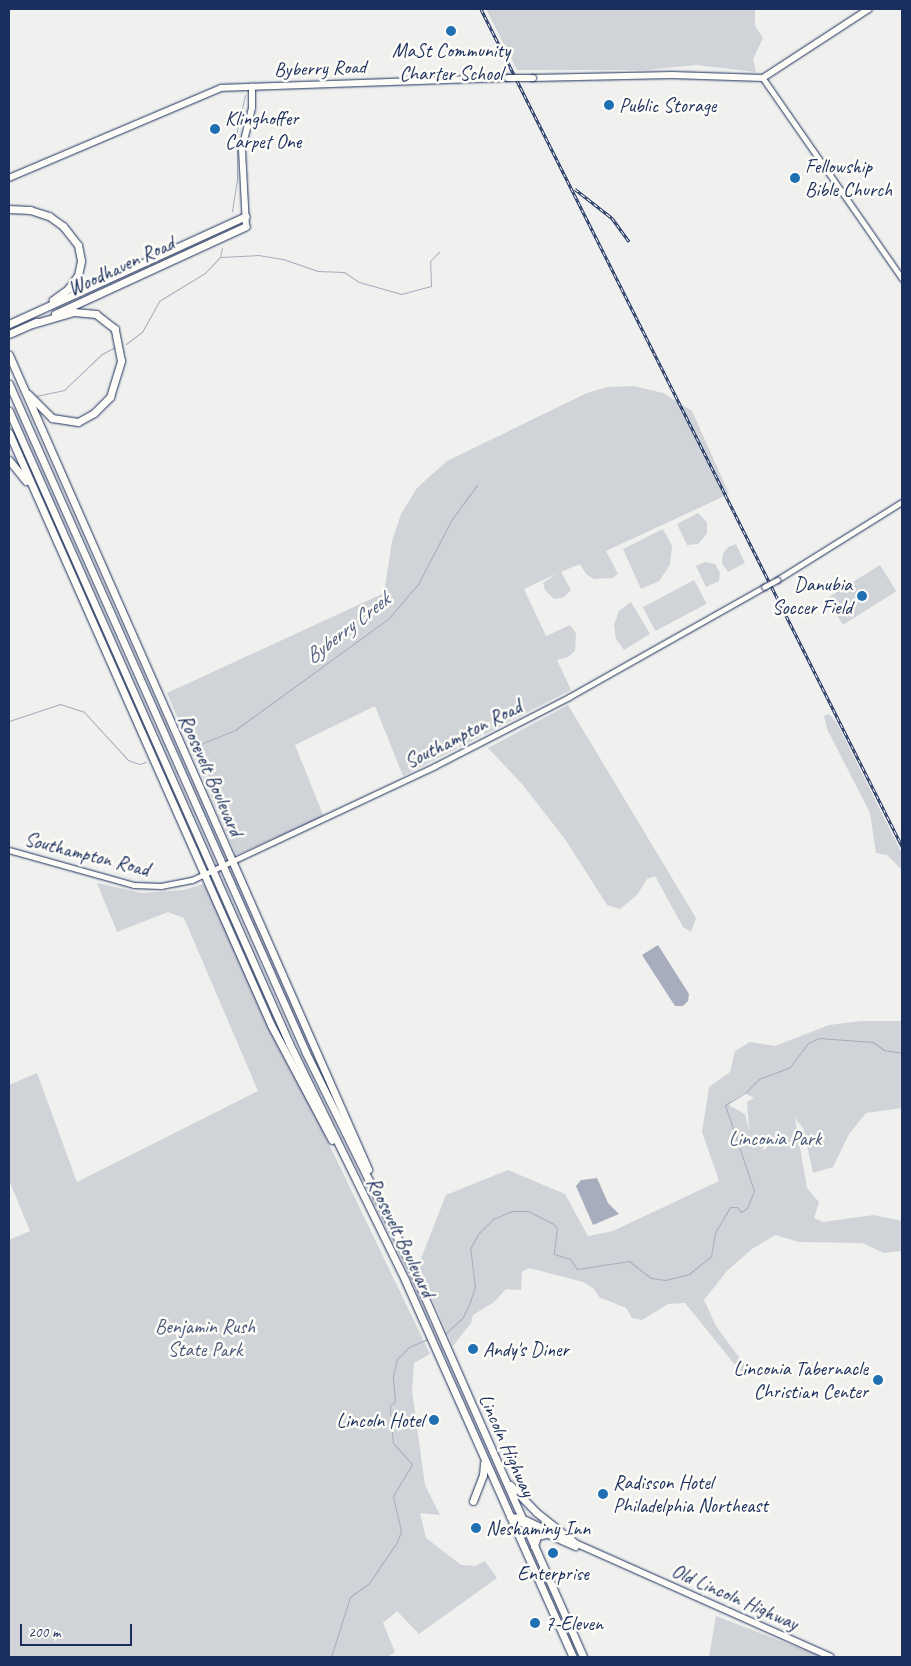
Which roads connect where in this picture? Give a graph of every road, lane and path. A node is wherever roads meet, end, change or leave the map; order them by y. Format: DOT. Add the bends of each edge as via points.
graph roads {
  1 [pos="870,9"];
  2 [pos="764,78"];
  3 [pos="252,87"];
  4 [pos="9,178"];
  5 [pos="9,209"];
  6 [pos="246,216"];
  7 [pos="246,226"];
  8 [pos="902,278"];
  9 [pos="40,310"];
  10 [pos="9,324"];
  11 [pos="32,324"];
  12 [pos="9,334"];
  13 [pos="9,355"];
  14 [pos="9,384"];
  15 [pos="23,388"];
  16 [pos="9,411"];
  17 [pos="9,420"];
  18 [pos="9,433"];
  19 [pos="13,444"];
  20 [pos="9,460"];
  21 [pos="38,498"];
  22 [pos="902,502"];
  23 [pos="169,719"];
  24 [pos="144,739"];
  25 [pos="179,768"];
  26 [pos="169,773"];
  27 [pos="9,850"];
  28 [pos="232,862"];
  29 [pos="222,867"];
  30 [pos="213,872"];
  31 [pos="204,875"];
  32 [pos="344,1158"];
  33 [pos="383,1208"];
  34 [pos="438,1327"];
  35 [pos="428,1331"];
  36 [pos="484,1457"];
  37 [pos="505,1479"];
  38 [pos="473,1500"];
  39 [pos="510,1517"];
  40 [pos="523,1521"];
  41 [pos="546,1534"];
  42 [pos="575,1543"];
  43 [pos="534,1546"];
  44 [pos="626,1568"];
  45 [pos="574,1657"];
  46 [pos="583,1657"];
  47 [pos="831,1657"];
  1 -- 2 [label="main road"];
  2 -- 3 [label="main road, Byberry Road, bridge" via="672,74"];
  2 -- 8 [label="street"];
  3 -- 4 [label="main road, Byberry Road" via="212,92"];
  3 -- 6 [label="main road" via="252,108 242,142"];
  5 -- 9 [label="highway" via="30,210 54,219 68,231 80,249 81,264 74,282"];
  6 -- 7 [label="main road"];
  6 -- 9 [label="highway, Woodhaven Road"];
  7 -- 11 [label="highway, Woodhaven Road"];
  9 -- 10 [label="highway, Woodhaven Road"];
  11 -- 12 [label="highway, Woodhaven Road"];
  11 -- 15 [label="highway" via="74,312 100,316 117,333 121,366 106,401 78,422 63,422 48,416"];
  13 -- 15 [label="highway, Roosevelt Boulevard"];
  14 -- 25 [label="highway, Roosevelt Boulevard"];
  15 -- 23 [label="highway, Roosevelt Boulevard"];
  16 -- 26 [label="highway, Roosevelt Boulevard"];
  17 -- 19 [label="highway"];
  18 -- 19 [label="highway, Roosevelt Boulevard"];
  19 -- 21 [label="highway, Roosevelt Boulevard"];
  20 -- 21 [label="highway"];
  21 -- 24 [label="highway, Roosevelt Boulevard"];
  22 -- 28 [label="street, Southampton Road, bridge" via="764,588 569,697 378,795"];
  23 -- 25 [label="highway"];
  23 -- 28 [label="highway, Roosevelt Boulevard"];
  24 -- 26 [label="highway"];
  24 -- 31 [label="highway, Roosevelt Boulevard"];
  25 -- 29 [label="highway, Roosevelt Boulevard"];
  26 -- 30 [label="highway, Roosevelt Boulevard"];
  27 -- 31 [label="street, Southampton Road" via="140,886 175,885"];
  28 -- 29 [label="street, Southampton Road"];
  28 -- 33 [label="highway, Roosevelt Boulevard"];
  29 -- 30 [label="street, Southampton Road"];
  29 -- 33 [label="highway, Roosevelt Boulevard" via="308,1059"];
  30 -- 31 [label="street, Southampton Road"];
  30 -- 32 [label="highway, Roosevelt Boulevard"];
  31 -- 32 [label="highway, Roosevelt Boulevard" via="280,1044"];
  32 -- 35 [label="highway, Roosevelt Boulevard"];
  33 -- 34 [label="highway, Roosevelt Boulevard"];
  34 -- 37 [label="highway, Lincoln Highway"];
  35 -- 36 [label="highway, Lincoln Highway"];
  36 -- 38 [label="highway" via="484,1475"];
  36 -- 39 [label="highway, Lincoln Highway"];
  37 -- 40 [label="highway, Lincoln Highway"];
  37 -- 42 [label="highway" via="532,1508"];
  39 -- 40 [label="main road, Old Lincoln Highway"];
  39 -- 45 [label="highway, Lincoln Highway"];
  40 -- 41 [label="main road, Old Lincoln Highway"];
  40 -- 42 [label="main road, Old Lincoln Highway"];
  40 -- 43 [label="highway, Lincoln Highway"];
  41 -- 43 [label="highway" via="538,1536"];
  41 -- 44 [label="main road, Old Lincoln Highway"];
  42 -- 44 [label="main road, Old Lincoln Highway"];
  43 -- 46 [label="highway, Lincoln Highway"];
  44 -- 47 [label="main road, Old Lincoln Highway"];
}
